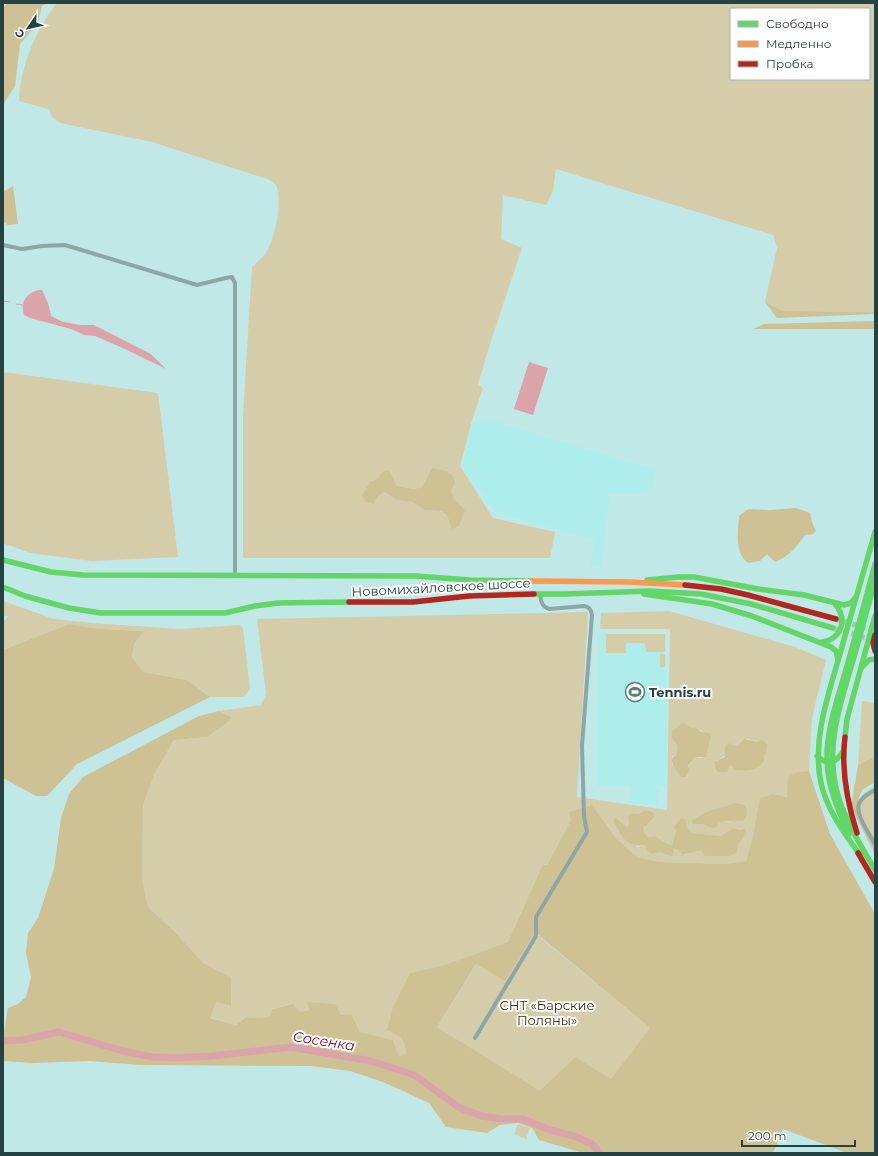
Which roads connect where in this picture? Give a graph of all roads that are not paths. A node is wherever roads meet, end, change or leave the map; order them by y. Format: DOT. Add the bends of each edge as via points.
graph roads {
  1 [pos="3,245"];
  2 [pos="875,532"];
  3 [pos="873,544"];
  4 [pos="3,560"];
  5 [pos="875,564"];
  6 [pos="235,576"];
  7 [pos="629,582"];
  8 [pos="875,582"];
  9 [pos="3,587"];
  10 [pos="628,592"];
  11 [pos="540,594"];
  12 [pos="856,596"];
  13 [pos="833,603"];
  14 [pos="875,616"];
  15 [pos="836,619"];
  16 [pos="833,628"];
  17 [pos="875,635"];
  18 [pos="818,642"];
  19 [pos="875,651"];
  20 [pos="875,659"];
  21 [pos="838,664"];
  22 [pos="859,672"];
  23 [pos="842,752"];
  24 [pos="817,756"];
  25 [pos="829,763"];
  26 [pos="875,790"];
  27 [pos="875,844"];
  28 [pos="862,852"];
  29 [pos="875,870"];
  30 [pos="875,882"];
  31 [pos="475,1038"];
  1 -- 6 [label="street" via="22,249 66,245 197,285 232,278 235,283"];
  2 -- 3 [label="main road"];
  3 -- 12 [label="main road"];
  4 -- 6 [label="main road, Новомихайловское шоссе" via="51,572 83,575"];
  5 -- 25 [label="main road" via="833,713 827,745"];
  6 -- 7 [label="main road, Новомихайловское шоссе" via="416,576 470,580"];
  7 -- 13 [label="main road" via="694,577 804,595"];
  7 -- 15 [label="main road, Новомихайловское шоссе" via="721,589"];
  8 -- 25 [label="main road" via="837,715"];
  9 -- 11 [label="main road, Новомихайловское шоссе" via="69,608 101,613 166,614 225,613 278,603 413,602 469,596"];
  10 -- 11 [label="main road, Новомихайловское шоссе"];
  10 -- 16 [label="main road, Новомихайловское шоссе" via="681,592 718,597"];
  10 -- 18 [label="main road" via="719,606"];
  11 -- 31 [label="street" via="541,603 546,608 584,606 591,610 592,615 582,746 584,816 587,832 536,917 536,936"];
  12 -- 13 [label="main road" via="851,603"];
  12 -- 21 [label="main road"];
  13 -- 18 [label="main road" via="842,615 841,626 836,637 826,642"];
  14 -- 22 [label="main road"];
  17 -- 19 [label="main road"];
  18 -- 21 [label="main road" via="834,648 838,655"];
  20 -- 22 [label="main road" via="869,660"];
  21 -- 24 [label="main road" via="822,722"];
  22 -- 23 [label="main road"];
  23 -- 25 [label="main road" via="838,760"];
  23 -- 28 [label="main road" via="849,808"];
  24 -- 25 [label="main road"];
  24 -- 28 [label="main road" via="821,783 830,809 840,827"];
  25 -- 28 [label="main road" via="842,808"];
  26 -- 27 [label="street" via="858,805 858,813"];
  28 -- 29 [label="main road"];
  28 -- 30 [label="main road"];
}
